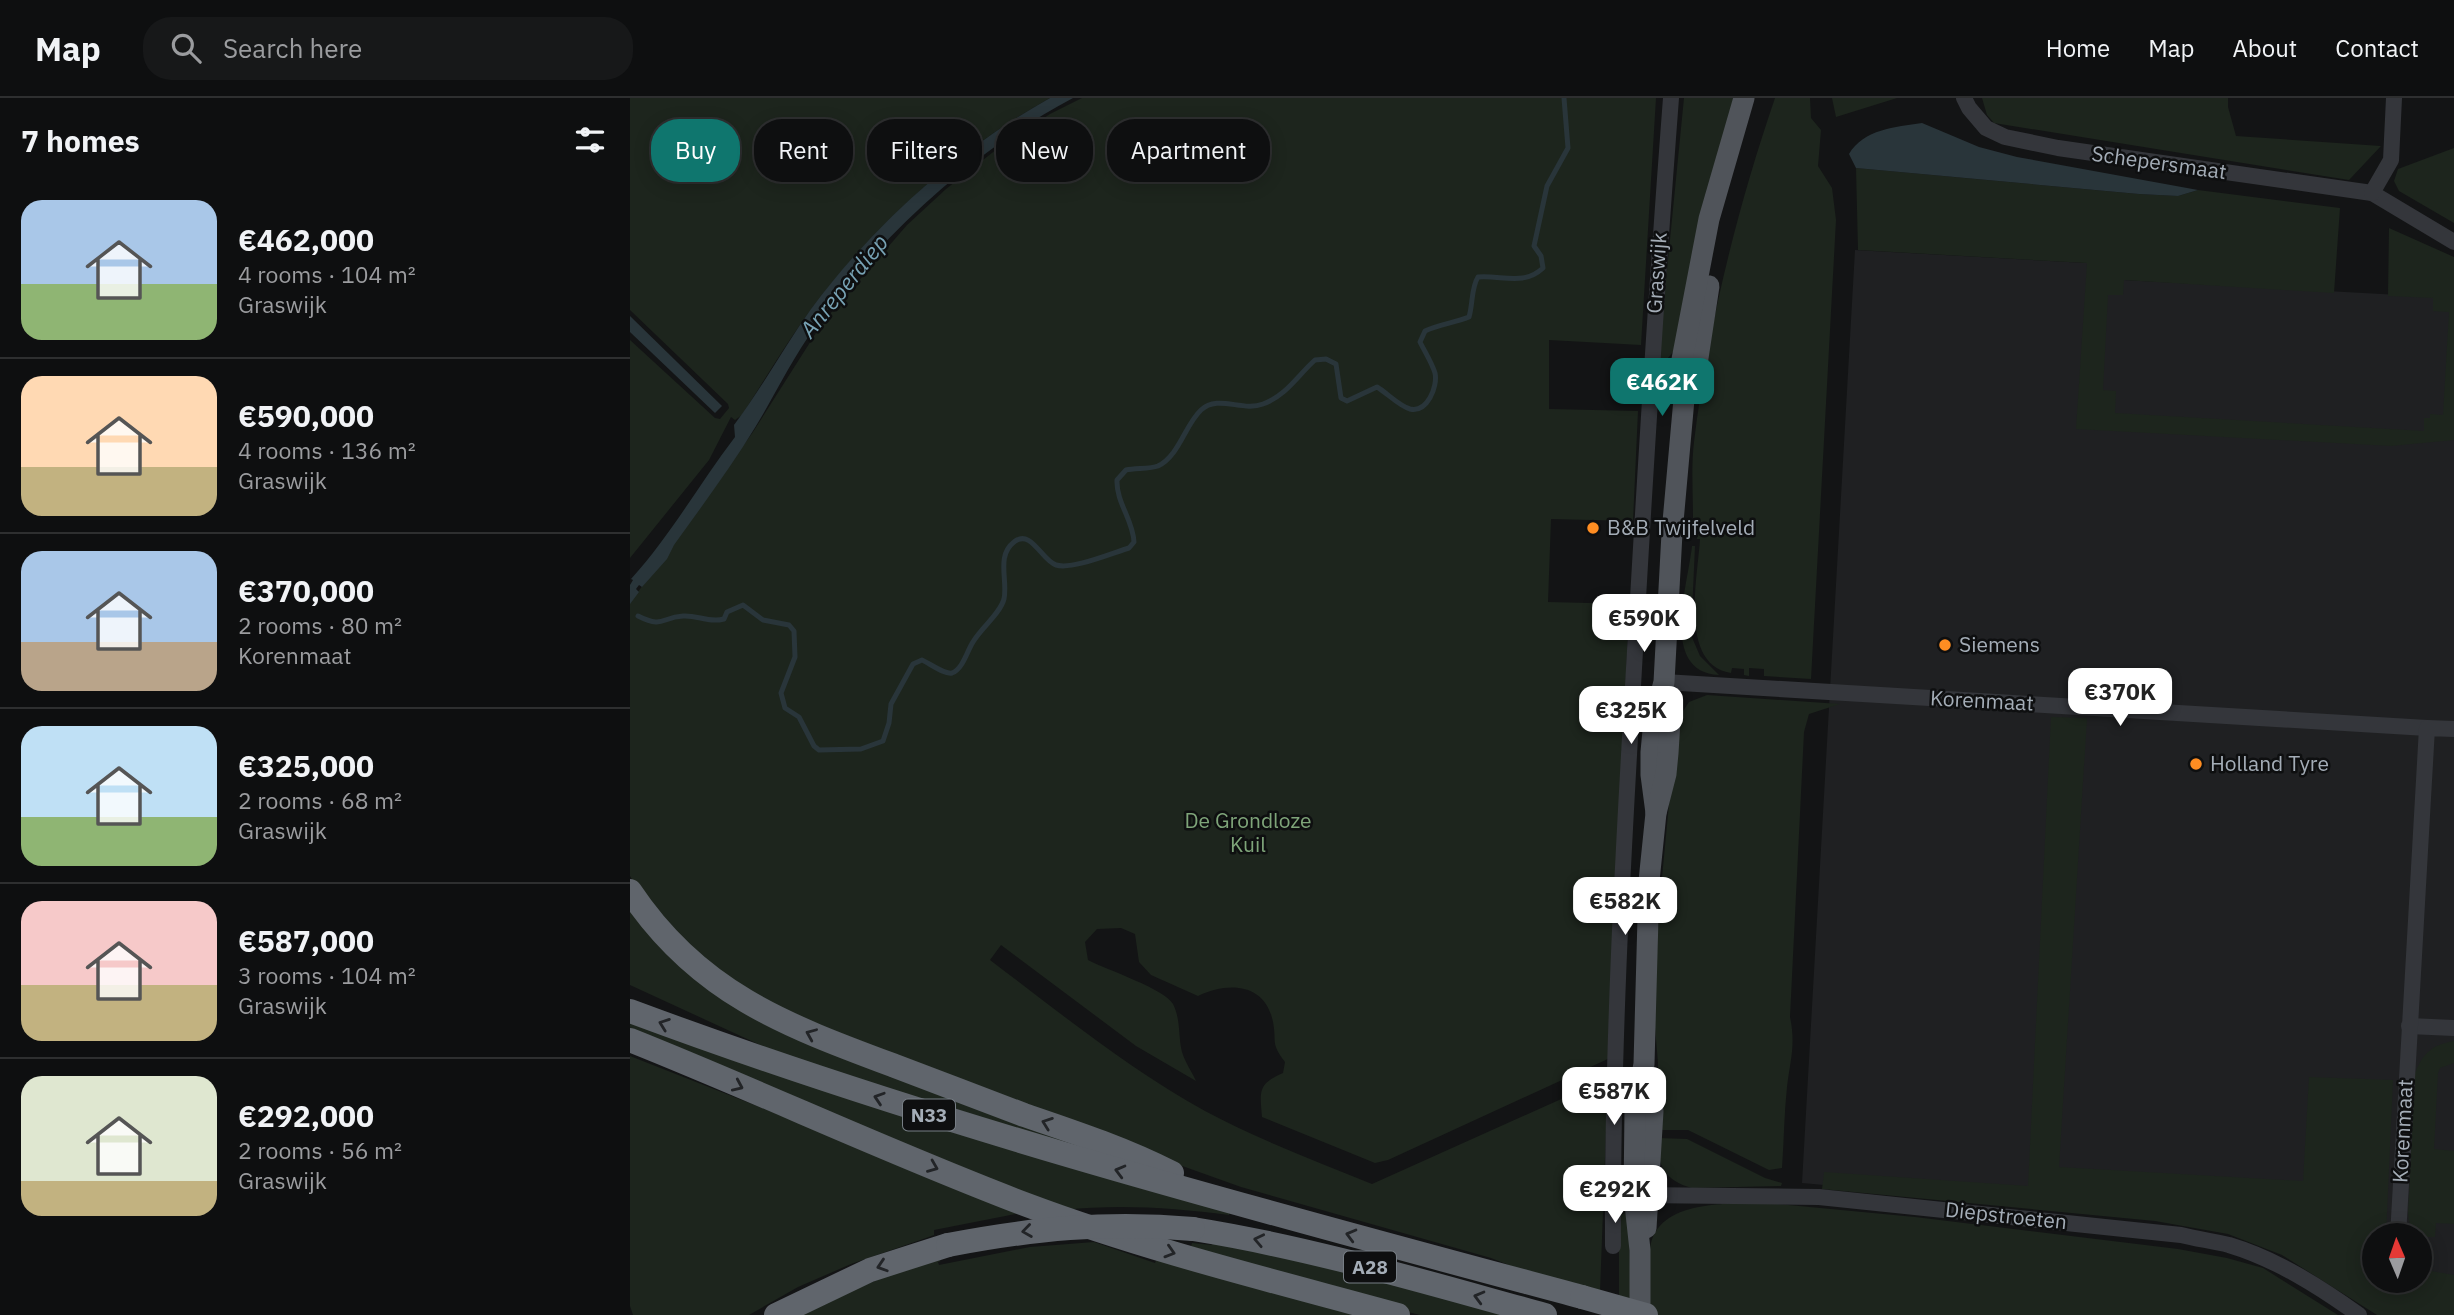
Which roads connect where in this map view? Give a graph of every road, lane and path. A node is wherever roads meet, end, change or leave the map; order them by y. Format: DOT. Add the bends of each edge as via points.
graph roads {
  1 [pos="1671,98"];
  2 [pos="1744,98"];
  3 [pos="1757,98"];
  4 [pos="1964,98"];
  5 [pos="2394,98"];
  6 [pos="2372,193"];
  7 [pos="2454,242"];
  8 [pos="1684,399"];
  9 [pos="1664,682"];
  10 [pos="2427,728"];
  11 [pos="2454,729"];
  12 [pos="630,891"];
  13 [pos="630,1011"];
  14 [pos="2409,1026"];
  15 [pos="2454,1028"];
  16 [pos="630,1040"];
  17 [pos="1642,1195"];
  18 [pos="1233,1203"];
  19 [pos="2399,1223"];
  20 [pos="1613,1246"];
  21 [pos="776,1315"];
  22 [pos="1398,1315"];
  23 [pos="1545,1315"];
  24 [pos="1640,1315"];
  25 [pos="1646,1315"];
  26 [pos="2359,1315"];
  1 -- 20 [label="street, Graswijk" via="1648,395 1626,799"];
  2 -- 8 [label="main road, Graswijk" via="1699,267 1680,370"];
  3 -- 8 [label="main road, Graswijk" via="1719,235 1696,371"];
  4 -- 6 [label="street, Schepersmaat" via="1986,128 2005,136 2058,148"];
  5 -- 6 [label="street" via="2391,160"];
  6 -- 7 [label="street, Schepersmaat"];
  8 -- 9 [label="main road, Graswijk"];
  9 -- 10 [label="street, Korenmaat"];
  9 -- 17 [label="main road, Graswijk" via="1651,752 1656,813 1646,946 1644,1065 1635,1110"];
  10 -- 11 [label="street, Korenmaat"];
  10 -- 14 [label="street, Korenmaat"];
  18 -- 12 [label="highway, N33, one-way" via="1157,1165 776,1019 729,992 688,960"];
  18 -- 13 [label="highway, N33, one-way" via="958,1124"];
  14 -- 15 [label="street"];
  14 -- 19 [label="street, Korenmaat"];
  16 -- 22 [label="highway, N33, one-way" via="1029,1206 1169,1252"];
  17 -- 24 [label="main road, Graswijk" via="1648,1221 1640,1250"];
  17 -- 26 [label="street, Diepstroeten" via="1819,1197 2181,1236 2260,1256"];
  25 -- 18 [label="highway, N33, one-way, bridge"];
  23 -- 21 [label="highway, A28, one-way, bridge" via="1254,1239 1127,1224 1055,1227 948,1245 870,1270"];
}
